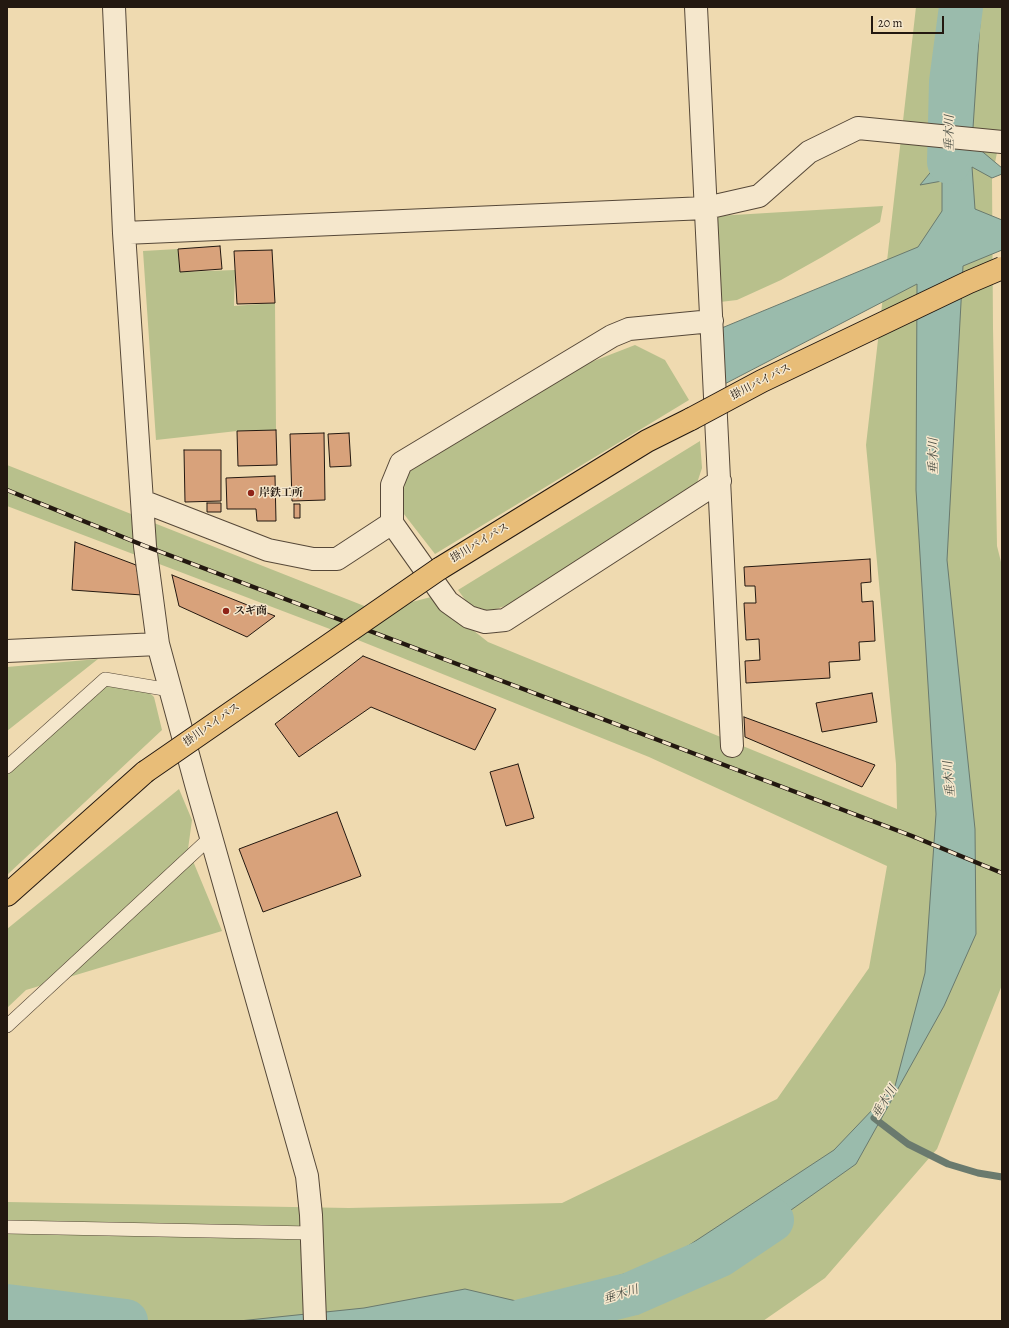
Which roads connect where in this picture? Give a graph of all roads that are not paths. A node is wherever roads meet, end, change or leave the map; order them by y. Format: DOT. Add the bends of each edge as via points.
graph roads {
  1 [pos="114,7"];
  2 [pos="696,7"];
  3 [pos="1002,142"];
  4 [pos="706,208"];
  5 [pos="124,234"];
  6 [pos="1002,268"];
  7 [pos="712,321"];
  8 [pos="720,481"];
  9 [pos="142,501"];
  10 [pos="392,523"];
  11 [pos="158,644"];
  12 [pos="7,651"];
  13 [pos="170,690"];
  14 [pos="732,746"];
  15 [pos="7,767"];
  16 [pos="211,837"];
  17 [pos="7,895"];
  18 [pos="7,1026"];
  19 [pos="7,1227"];
  20 [pos="312,1233"];
  21 [pos="315,1321"];
  1 -- 5 [label="street"];
  2 -- 4 [label="street"];
  3 -- 4 [label="street" via="858,128 810,152 759,196"];
  4 -- 5 [label="street"];
  4 -- 7 [label="street"];
  5 -- 9 [label="street"];
  6 -- 17 [label="highway, 掛川バイパス, bridge" via="769,378 647,441 439,569 145,772"];
  7 -- 8 [label="street"];
  7 -- 10 [label="street" via="629,329 612,336 401,463 392,486"];
  8 -- 10 [label="street" via="505,620 485,622 470,617 448,602"];
  8 -- 14 [label="street"];
  9 -- 10 [label="street" via="268,550 313,559 337,559"];
  9 -- 11 [label="street" via="145,546"];
  11 -- 12 [label="street"];
  11 -- 13 [label="street"];
  13 -- 15 [label="lane" via="105,679"];
  13 -- 16 [label="street"];
  16 -- 18 [label="lane"];
  16 -- 20 [label="street" via="307,1176"];
  19 -- 20 [label="lane"];
  20 -- 21 [label="street"];
}
